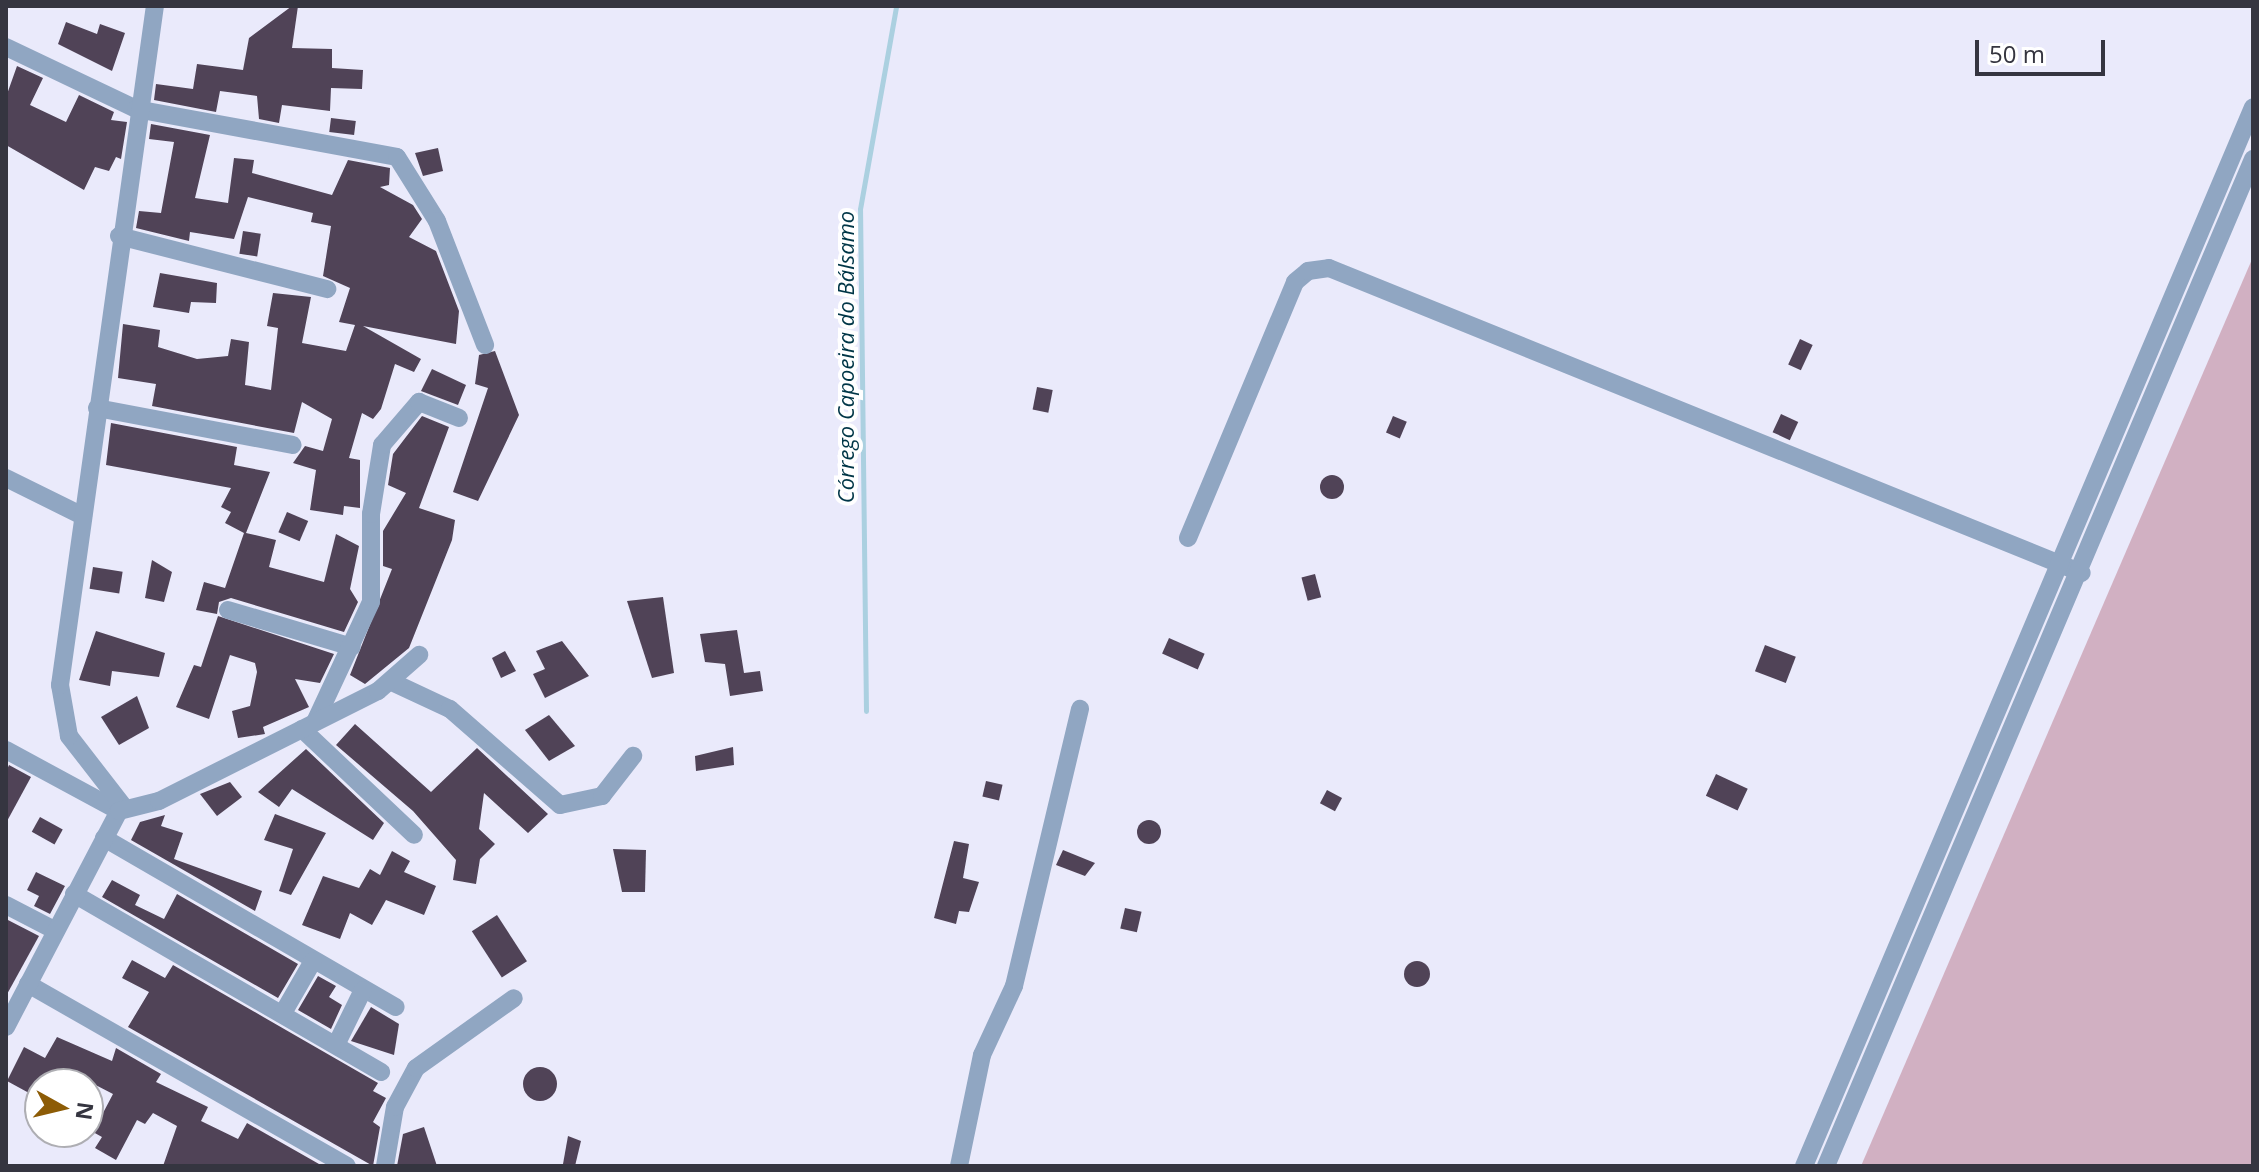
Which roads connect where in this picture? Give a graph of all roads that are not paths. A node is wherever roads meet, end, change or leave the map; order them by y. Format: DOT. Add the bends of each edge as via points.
graph roads {
  1 [pos="155,6"];
  2 [pos="6,47"];
  3 [pos="2253,107"];
  4 [pos="136,109"];
  5 [pos="2253,159"];
  6 [pos="119,236"];
  7 [pos="327,289"];
  8 [pos="485,345"];
  9 [pos="97,408"];
  10 [pos="459,418"];
  11 [pos="293,445"];
  12 [pos="6,478"];
  13 [pos="83,516"];
  14 [pos="1188,538"];
  15 [pos="2061,565"];
  16 [pos="2082,573"];
  17 [pos="228,610"];
  18 [pos="352,647"];
  19 [pos="419,655"];
  20 [pos="392,682"];
  21 [pos="1080,709"];
  22 [pos="309,725"];
  23 [pos="6,750"];
  24 [pos="633,756"];
  25 [pos="121,809"];
  26 [pos="414,835"];
  27 [pos="104,838"];
  28 [pos="74,894"];
  29 [pos="6,905"];
  30 [pos="56,931"];
  31 [pos="313,961"];
  32 [pos="28,984"];
  33 [pos="363,990"];
  34 [pos="514,998"];
  35 [pos="396,1007"];
  36 [pos="283,1013"];
  37 [pos="6,1027"];
  38 [pos="336,1045"];
  39 [pos="381,1072"];
  40 [pos="347,1166"];
  41 [pos="385,1166"];
  42 [pos="959,1166"];
  43 [pos="1804,1166"];
  44 [pos="1826,1166"];
  1 -- 4 [label="street"];
  2 -- 4 [label="street"];
  3 -- 15 [label="street"];
  4 -- 6 [label="street"];
  4 -- 8 [label="street" via="397,157 437,221"];
  5 -- 16 [label="street"];
  6 -- 7 [label="street"];
  6 -- 9 [label="street"];
  9 -- 11 [label="street"];
  9 -- 13 [label="street"];
  10 -- 18 [label="street" via="419,402 382,445 371,514 371,602"];
  12 -- 13 [label="street"];
  13 -- 25 [label="street" via="60,711 69,736"];
  14 -- 15 [label="street" via="1295,282 1308,271 1329,268"];
  15 -- 16 [label="street"];
  15 -- 43 [label="street"];
  16 -- 44 [label="street"];
  17 -- 18 [label="street"];
  18 -- 22 [label="street"];
  19 -- 20 [label="street"];
  20 -- 22 [label="street"];
  20 -- 24 [label="street" via="450,709 560,805 602,796"];
  21 -- 42 [label="street" via="1014,986 982,1055"];
  22 -- 25 [label="street" via="159,801"];
  22 -- 26 [label="street"];
  23 -- 25 [label="street"];
  25 -- 27 [label="street"];
  27 -- 28 [label="street"];
  27 -- 31 [label="street"];
  28 -- 30 [label="street"];
  28 -- 36 [label="street"];
  29 -- 30 [label="street"];
  30 -- 32 [label="street"];
  31 -- 33 [label="street"];
  31 -- 36 [label="street"];
  32 -- 37 [label="street"];
  32 -- 40 [label="street"];
  33 -- 35 [label="street"];
  33 -- 38 [label="street"];
  34 -- 41 [label="street" via="416,1068 395,1107"];
  36 -- 38 [label="street"];
  38 -- 39 [label="street"];
}
